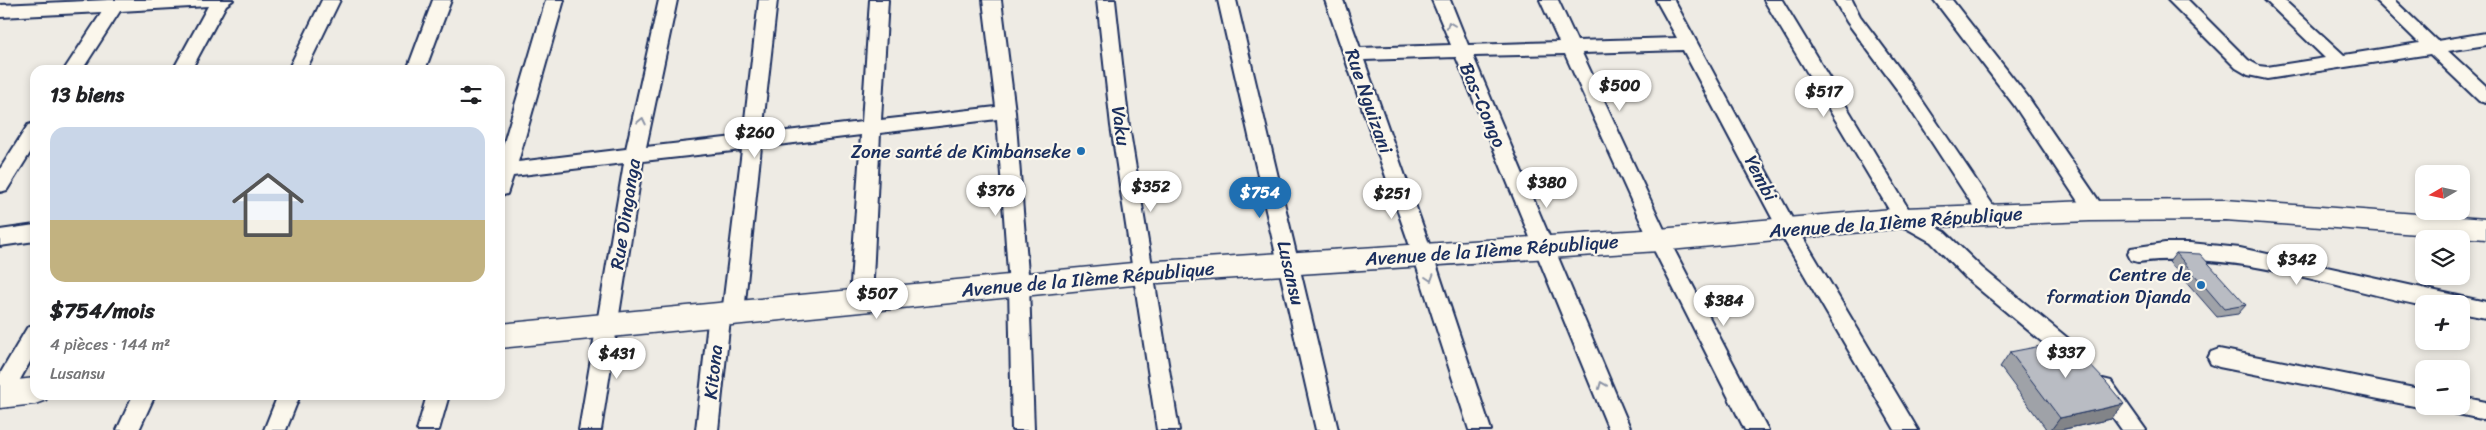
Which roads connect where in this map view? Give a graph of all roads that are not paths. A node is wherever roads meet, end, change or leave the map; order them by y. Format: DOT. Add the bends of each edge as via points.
graph roads {
  1 [pos="220,0"];
  2 [pos="224,0"];
  3 [pos="331,0"];
  4 [pos="442,0"];
  5 [pos="555,0"];
  6 [pos="668,0"];
  7 [pos="768,0"];
  8 [pos="879,0"];
  9 [pos="992,0"];
  10 [pos="1106,0"];
  11 [pos="1227,0"];
  12 [pos="1334,0"];
  13 [pos="1441,0"];
  14 [pos="1549,0"];
  15 [pos="1665,0"];
  16 [pos="1772,0"];
  17 [pos="1843,0"];
  18 [pos="1943,0"];
  19 [pos="2177,0"];
  20 [pos="2274,0"];
  21 [pos="2384,0"];
  22 [pos="116,3"];
  23 [pos="10,7"];
  24 [pos="0,28"];
  25 [pos="2486,39"];
  26 [pos="1688,44"];
  27 [pos="2434,46"];
  28 [pos="1572,48"];
  29 [pos="1460,50"];
  30 [pos="1352,54"];
  31 [pos="2338,60"];
  32 [pos="77,65"];
  33 [pos="185,65"];
  34 [pos="299,65"];
  35 [pos="418,65"];
  36 [pos="2486,98"];
  37 [pos="1006,112"];
  38 [pos="870,129"];
  39 [pos="30,138"];
  40 [pos="753,142"];
  41 [pos="635,154"];
  42 [pos="505,164"];
  43 [pos="505,171"];
  44 [pos="0,185"];
  45 [pos="2102,212"];
  46 [pos="1990,216"];
  47 [pos="1904,218"];
  48 [pos="1787,228"];
  49 [pos="2486,229"];
  50 [pos="30,234"];
  51 [pos="0,238"];
  52 [pos="1659,240"];
  53 [pos="1543,246"];
  54 [pos="2138,254"];
  55 [pos="1423,255"];
  56 [pos="1288,263"];
  57 [pos="1142,273"];
  58 [pos="1019,286"];
  59 [pos="2415,296"];
  60 [pos="861,300"];
  61 [pos="2470,307"];
  62 [pos="2486,310"];
  63 [pos="726,312"];
  64 [pos="608,324"];
  65 [pos="505,335"];
  66 [pos="30,343"];
  67 [pos="2219,358"];
  68 [pos="30,391"];
  69 [pos="0,394"];
  70 [pos="2415,397"];
  71 [pos="142,400"];
  72 [pos="287,400"];
  73 [pos="437,400"];
  74 [pos="2470,408"];
  75 [pos="2486,411"];
  76 [pos="128,430"];
  77 [pos="275,430"];
  78 [pos="428,430"];
  79 [pos="590,430"];
  80 [pos="707,430"];
  81 [pos="1023,430"];
  82 [pos="1168,430"];
  83 [pos="1328,430"];
  84 [pos="1480,430"];
  85 [pos="1620,430"];
  86 [pos="1757,430"];
  87 [pos="1907,430"];
  88 [pos="2135,430"];
  1 -- 2 [label="street"];
  1 -- 22 [label="street"];
  1 -- 33 [label="street"];
  3 -- 34 [label="street"];
  4 -- 35 [label="street"];
  5 -- 42 [label="street"];
  41 -- 6 [label="street, Rue Dinganga, one-way"];
  7 -- 40 [label="street, Kitona"];
  8 -- 38 [label="street"];
  9 -- 37 [label="street"];
  10 -- 57 [label="street, Vaku" via="1120,126"];
  11 -- 56 [label="street, Lusansu"];
  12 -- 30 [label="street, Rue Nguizani"];
  29 -- 13 [label="street, Bas-Congo, one-way"];
  14 -- 28 [label="street"];
  15 -- 26 [label="street, Yembi"];
  16 -- 47 [label="street"];
  17 -- 46 [label="street"];
  18 -- 45 [label="street" via="2021,101 2094,210"];
  19 -- 31 [label="street" via="2242,64 2254,71 2278,72"];
  20 -- 31 [label="street"];
  21 -- 27 [label="street"];
  22 -- 23 [label="street"];
  22 -- 32 [label="street"];
  23 -- 24 [label="street"];
  25 -- 27 [label="street"];
  26 -- 28 [label="street"];
  26 -- 48 [label="street, Yembi"];
  27 -- 31 [label="street"];
  27 -- 36 [label="street"];
  28 -- 29 [label="street"];
  28 -- 52 [label="street"];
  29 -- 30 [label="street"];
  29 -- 53 [label="street, Bas-Congo"];
  30 -- 55 [label="street, Rue Nguizani"];
  37 -- 38 [label="street"];
  37 -- 58 [label="street"];
  38 -- 40 [label="street"];
  38 -- 60 [label="street"];
  39 -- 44 [label="street"];
  40 -- 41 [label="street"];
  40 -- 63 [label="street, Kitona"];
  41 -- 43 [label="street"];
  41 -- 64 [label="street, Rue Dinganga"];
  45 -- 46 [label="street, Avenue de la IIème République"];
  45 -- 49 [label="street, Avenue de la IIème République" via="2171,209 2252,211"];
  46 -- 47 [label="street, Avenue de la IIème République"];
  47 -- 48 [label="street, Avenue de la IIème République"];
  47 -- 88 [label="street" via="1938,237 1976,274 2070,352 2104,388"];
  48 -- 52 [label="street, Avenue de la IIème République"];
  48 -- 87 [label="street, Yembi"];
  50 -- 51 [label="street"];
  52 -- 53 [label="street, Avenue de la IIème République"];
  52 -- 86 [label="street"];
  53 -- 55 [label="street, Avenue de la IIème République"];
  85 -- 53 [label="street, Bas-Congo, one-way"];
  54 -- 59 [label="street" via="2164,250 2236,253"];
  55 -- 56 [label="street, Avenue de la IIème République"];
  55 -- 84 [label="street, Rue Nguizani, one-way"];
  56 -- 57 [label="street, Avenue de la IIème République"];
  56 -- 83 [label="street, Lusansu"];
  57 -- 58 [label="street, Avenue de la IIème République"];
  57 -- 82 [label="street, Vaku"];
  58 -- 60 [label="street, Avenue de la IIème République"];
  58 -- 81 [label="street"];
  60 -- 63 [label="street, Avenue de la IIème République"];
  61 -- 62 [label="street"];
  63 -- 64 [label="street, Avenue de la IIème République"];
  63 -- 80 [label="street, Kitona"];
  64 -- 65 [label="street, Avenue de la IIème République"];
  64 -- 79 [label="street, Rue Dinganga"];
  66 -- 69 [label="street"];
  67 -- 70 [label="street"];
  68 -- 69 [label="street"];
  71 -- 76 [label="street"];
  72 -- 77 [label="street"];
  73 -- 78 [label="street"];
  74 -- 75 [label="street"];
}
